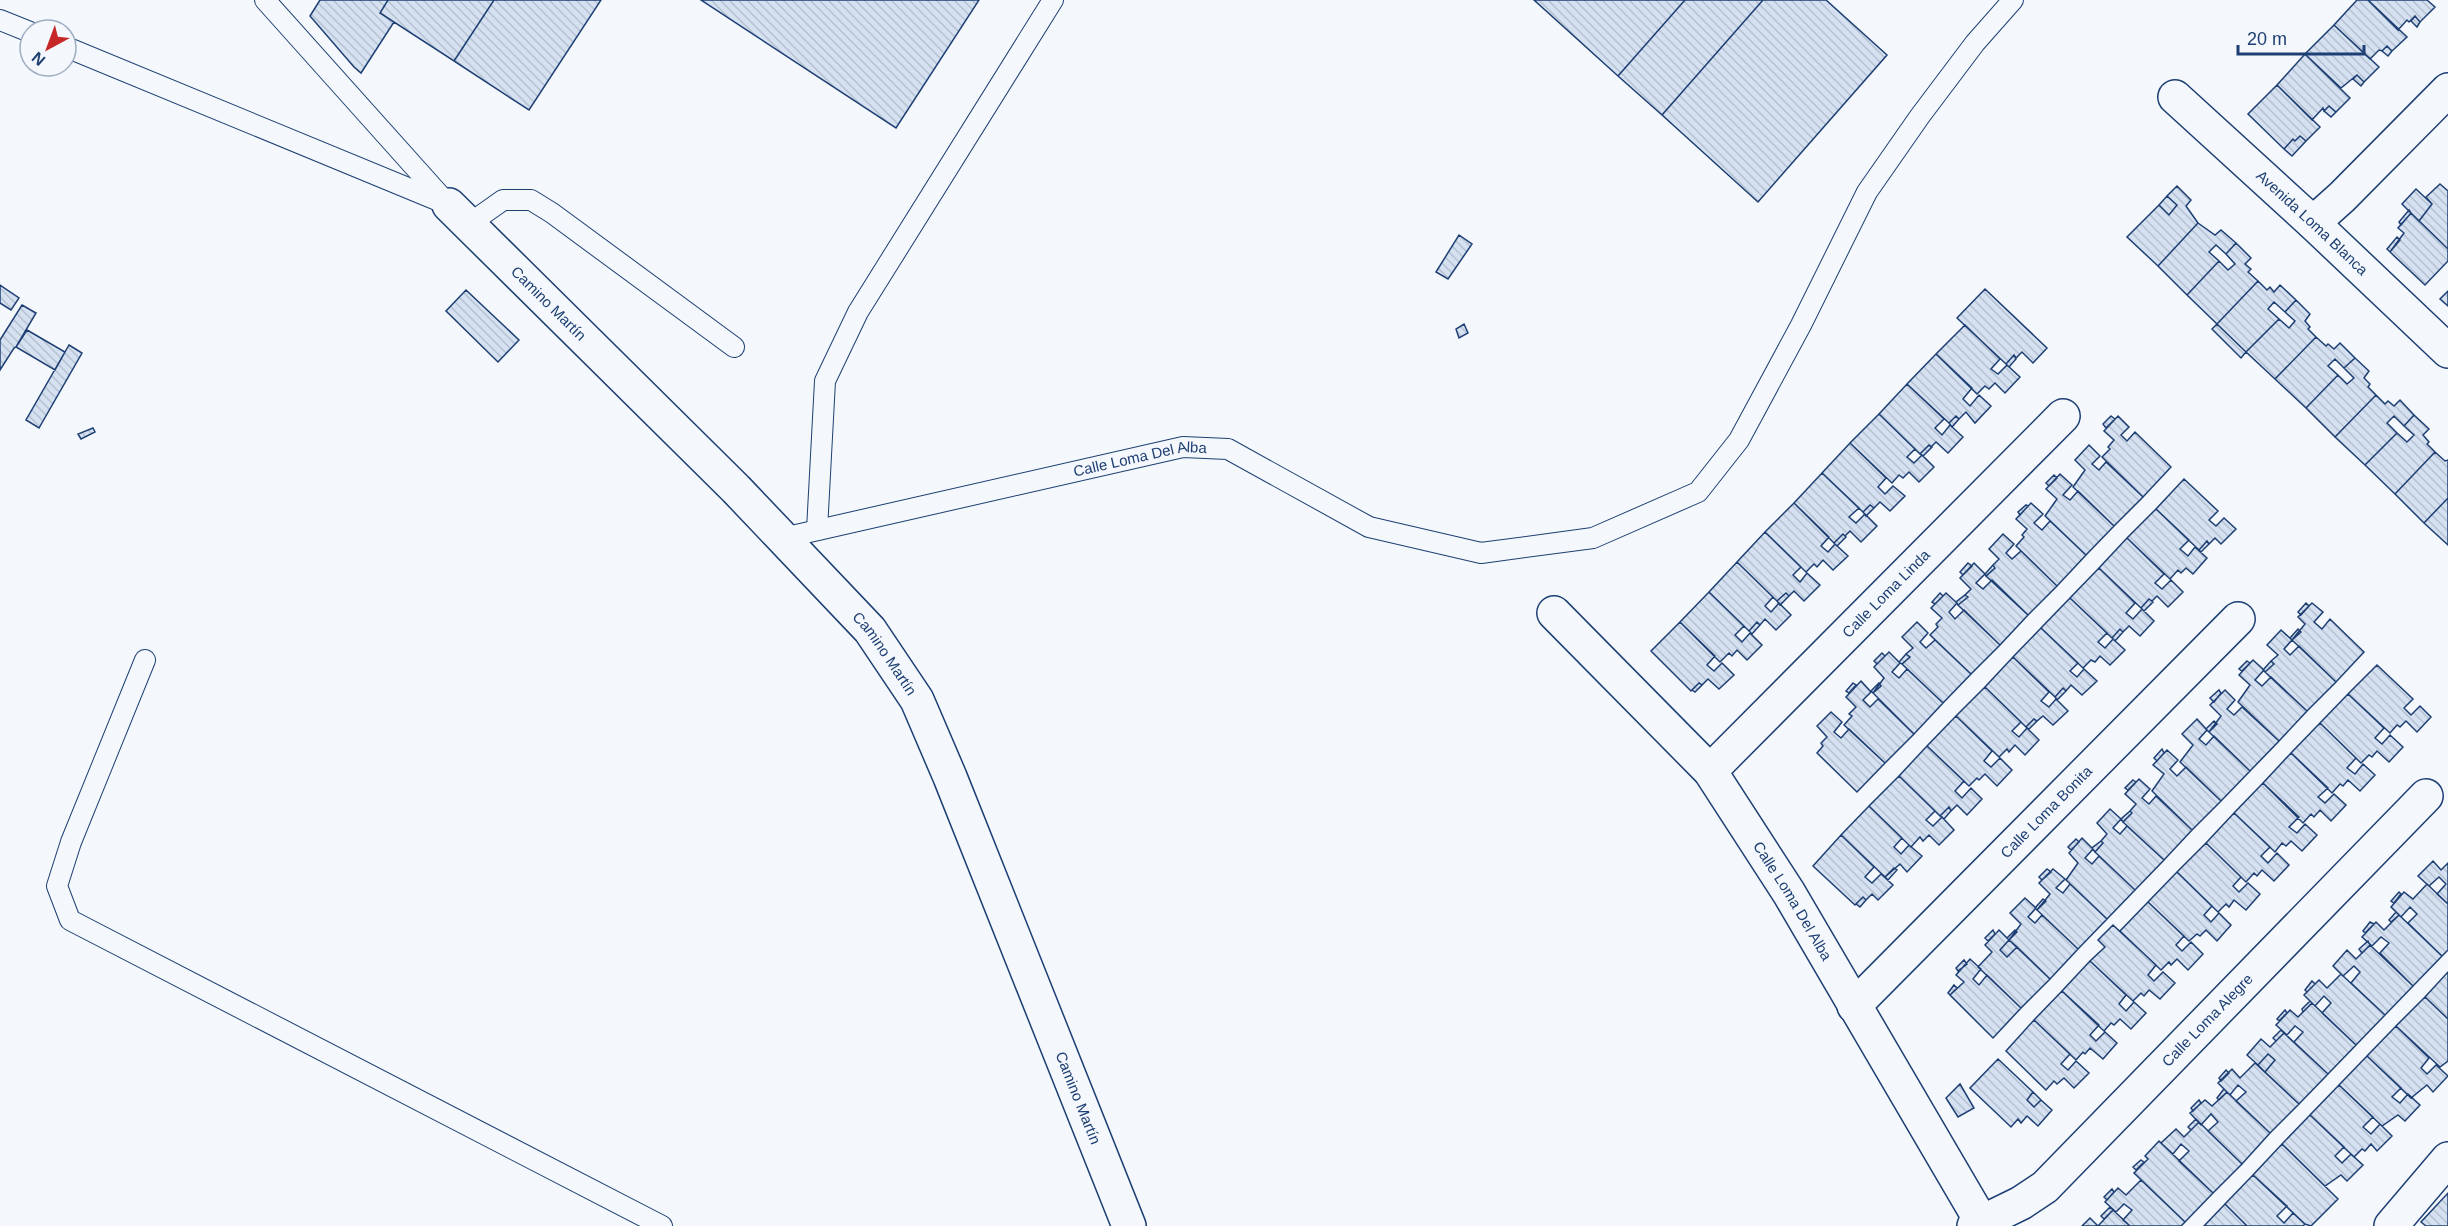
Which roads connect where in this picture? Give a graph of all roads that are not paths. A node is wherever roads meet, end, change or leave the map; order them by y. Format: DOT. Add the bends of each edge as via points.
graph roads {
  1 [pos="265,0"];
  2 [pos="1053,0"];
  3 [pos="2013,0"];
  4 [pos="0,20"];
  5 [pos="18,27"];
  6 [pos="78,52"];
  7 [pos="2448,90"];
  8 [pos="2175,97"];
  9 [pos="459,214"];
  10 [pos="2313,223"];
  11 [pos="734,346"];
  12 [pos="2448,351"];
  13 [pos="2063,416"];
  14 [pos="817,530"];
  15 [pos="783,538"];
  16 [pos="1554,613"];
  17 [pos="2238,619"];
  18 [pos="145,660"];
  19 [pos="1710,771"];
  20 [pos="2426,796"];
  21 [pos="1854,1006"];
  22 [pos="2448,1159"];
  23 [pos="1980,1225"];
  24 [pos="662,1226"];
  25 [pos="1129,1226"];
  26 [pos="2391,1226"];
  1 -- 9 [label="lane"];
  2 -- 14 [label="lane" via="858,312 825,381"];
  3 -- 14 [label="lane, Calle Loma Del Alba" via="1975,43 1868,192 1739,440 1698,492 1593,538 1481,553 1369,527 1228,449 1183,447"];
  4 -- 5 [label="lane"];
  6 -- 9 [label="lane"];
  7 -- 10 [label="street"];
  8 -- 10 [label="street, Avenida Loma Blanca"];
  9 -- 11 [label="lane" via="503,200 531,200"];
  9 -- 15 [label="street, Camino Martín"];
  10 -- 12 [label="street, Avenida Loma Blanca"];
  13 -- 19 [label="street, Calle Loma Linda"];
  14 -- 15 [label="lane, Calle Loma Del Alba"];
  15 -- 25 [label="street, Camino Martín" via="870,630 917,700"];
  16 -- 19 [label="street, Calle Loma Del Alba"];
  17 -- 21 [label="street, Calle Loma Bonita"];
  18 -- 24 [label="lane" via="57,886 70,920"];
  19 -- 21 [label="street, Calle Loma Del Alba" via="1789,893"];
  20 -- 23 [label="street, Calle Loma Alegre" via="2045,1187"];
  21 -- 23 [label="street, Calle Loma Del Alba"];
  22 -- 26 [label="street"];
}
